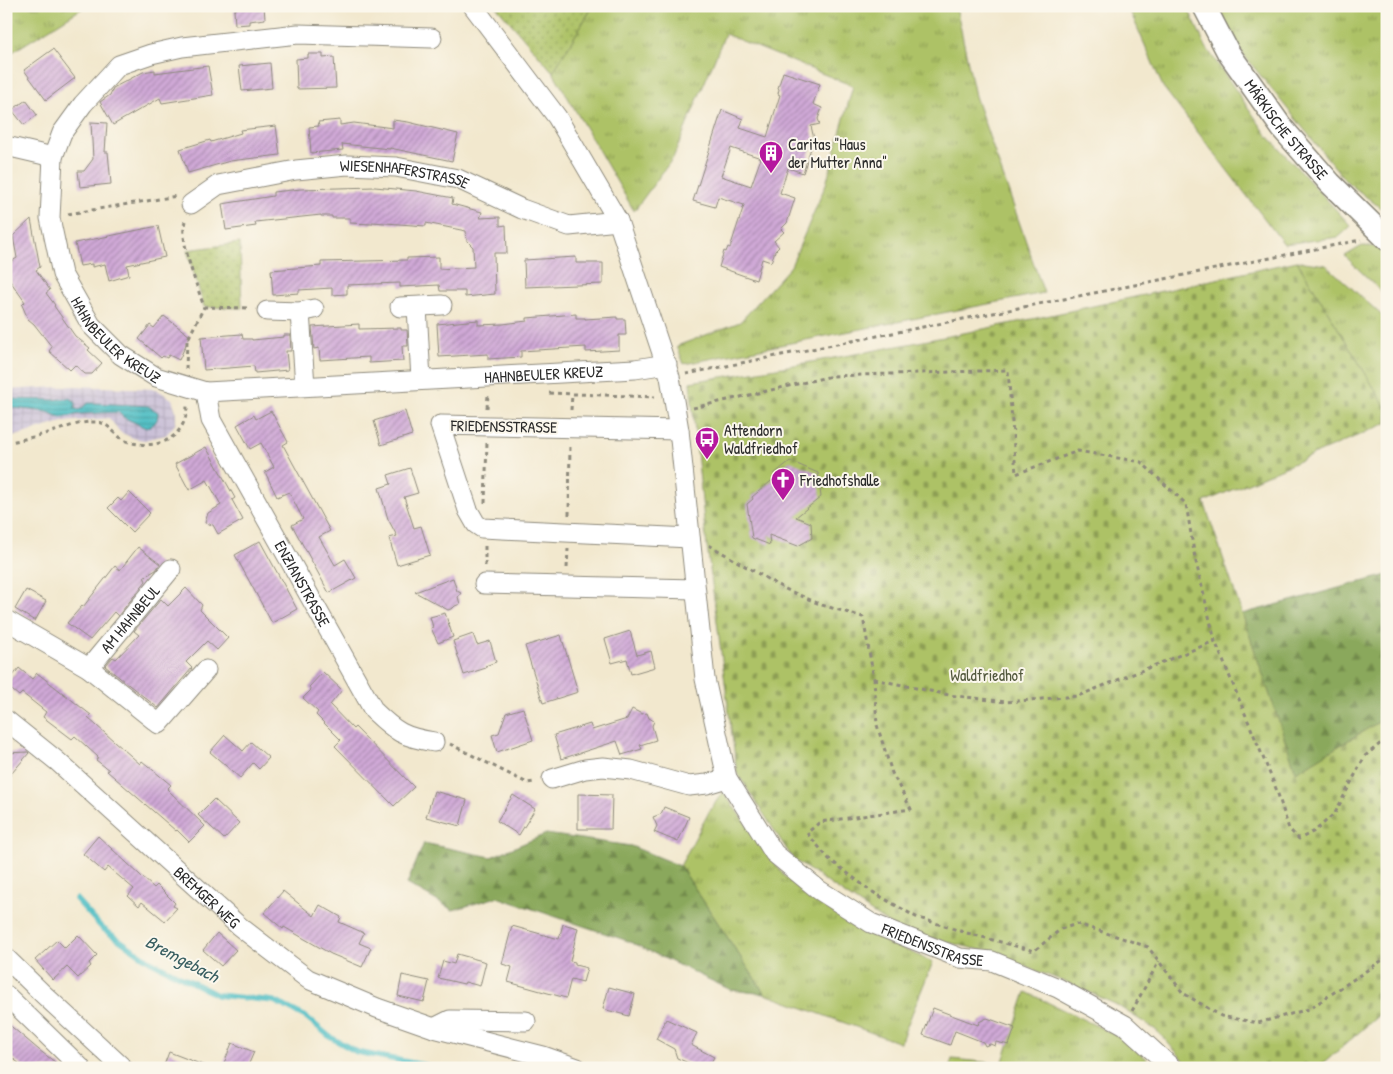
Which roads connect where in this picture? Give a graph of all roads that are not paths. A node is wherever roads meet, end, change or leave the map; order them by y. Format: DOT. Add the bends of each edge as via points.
graph roads {
  1 [pos="473,6"];
  2 [pos="1204,6"];
  3 [pos="432,38"];
  4 [pos="6,146"];
  5 [pos="53,157"];
  6 [pos="191,204"];
  7 [pos="618,221"];
  8 [pos="1384,237"];
  9 [pos="442,305"];
  10 [pos="267,311"];
  11 [pos="669,370"];
  12 [pos="421,380"];
  13 [pos="305,386"];
  14 [pos="206,392"];
  15 [pos="678,430"];
  16 [pos="690,538"];
  17 [pos="171,569"];
  18 [pos="484,584"];
  19 [pos="695,589"];
  20 [pos="6,620"];
  21 [pos="89,668"];
  22 [pos="206,670"];
  23 [pos="6,720"];
  24 [pos="440,742"];
  25 [pos="728,778"];
  26 [pos="552,779"];
  27 [pos="6,958"];
  28 [pos="6,995"];
  29 [pos="526,1021"];
  30 [pos="434,1028"];
  31 [pos="82,1068"];
  32 [pos="123,1068"];
  33 [pos="577,1068"];
  34 [pos="1172,1068"];
  1 -- 7 [label="street, FRIEDENSSTRASSE" via="558,117"];
  2 -- 8 [label="main road, MÄRKISCHE STRASSE" via="1228,52 1282,128 1330,183"];
  3 -- 5 [label="street, HAHNBEULER KREUZ" via="298,34 182,47 151,54 119,65 82,104 62,133"];
  4 -- 5 [label="street"];
  5 -- 14 [label="street, HAHNBEULER KREUZ" via="50,218 62,274 91,325 121,355 156,377 186,378"];
  6 -- 7 [label="street, WIESENHAFERSTRASSE" via="218,185 296,170 347,165 396,167 458,178 522,209 569,226"];
  7 -- 11 [label="street, FRIEDENSSTRASSE"];
  9 -- 12 [label="street" via="408,307"];
  10 -- 13 [label="street" via="307,311"];
  11 -- 12 [label="street, HAHNBEULER KREUZ" via="635,369 485,385"];
  11 -- 15 [label="street, FRIEDENSSTRASSE"];
  12 -- 13 [label="street, HAHNBEULER KREUZ"];
  13 -- 14 [label="street, HAHNBEULER KREUZ"];
  14 -- 24 [label="street, ENZIANSTRASSE" via="211,420 374,711 392,729 413,739"];
  15 -- 16 [label="street, FRIEDENSSTRASSE"];
  15 -- 16 [label="street, FRIEDENSSTRASSE" via="440,425 468,510 476,524 485,529"];
  16 -- 19 [label="street, FRIEDENSSTRASSE"];
  17 -- 21 [label="street, AM HAHNBEUL"];
  18 -- 19 [label="street"];
  19 -- 25 [label="street, FRIEDENSSTRASSE" via="705,679"];
  20 -- 21 [label="street, AM HAHNBEUL"];
  21 -- 22 [label="street, AM HAHNBEUL" via="160,724"];
  23 -- 30 [label="street, BREMGER WEG" via="57,761 239,926 308,979"];
  25 -- 26 [label="street" via="689,786 632,770 603,767"];
  25 -- 34 [label="street, FRIEDENSSTRASSE" via="774,853 819,890 871,923 960,958 992,961 1058,988 1124,1025"];
  27 -- 32 [label="street"];
  28 -- 31 [label="street"];
  29 -- 30 [label="street" via="450,1020"];
  30 -- 33 [label="street, BREMGER WEG" via="544,1056"];
}
